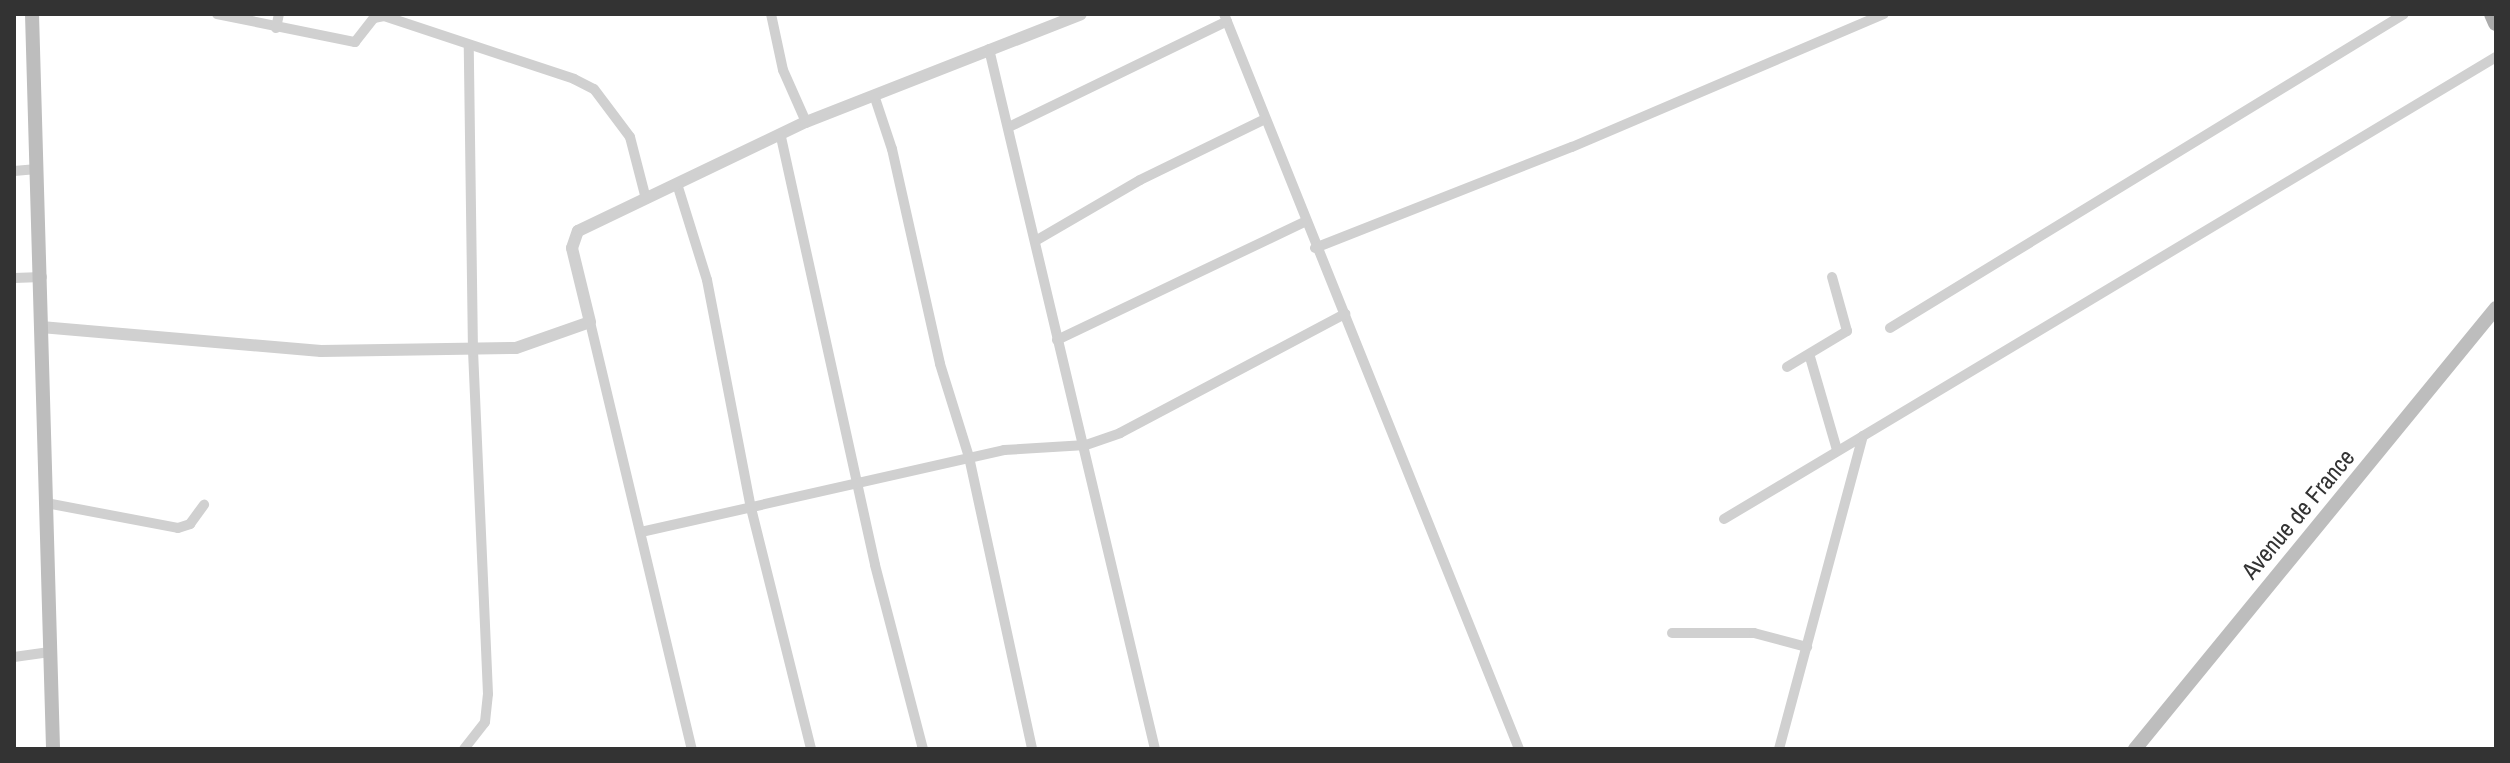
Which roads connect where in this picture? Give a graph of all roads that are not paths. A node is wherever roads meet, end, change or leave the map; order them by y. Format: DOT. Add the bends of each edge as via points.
graph roads {
  1 [pos="32,14"];
  2 [pos="217,14"];
  3 [pos="279,14"];
  4 [pos="771,14"];
  5 [pos="1081,14"];
  6 [pos="1884,14"];
  7 [pos="2404,14"];
  8 [pos="2492,14"];
  9 [pos="1226,17"];
  10 [pos="2496,23"];
  11 [pos="276,28"];
  12 [pos="469,48"];
  13 [pos="989,49"];
  14 [pos="2496,57"];
  15 [pos="874,95"];
  16 [pos="1263,120"];
  17 [pos="806,122"];
  18 [pos="1011,126"];
  19 [pos="781,137"];
  20 [pos="37,169"];
  21 [pos="14,171"];
  22 [pos="678,187"];
  23 [pos="646,199"];
  24 [pos="1304,222"];
  25 [pos="1037,240"];
  26 [pos="1315,248"];
  27 [pos="42,277"];
  28 [pos="1832,277"];
  29 [pos="14,278"];
  30 [pos="2496,308"];
  31 [pos="1345,314"];
  32 [pos="590,322"];
  33 [pos="41,327"];
  34 [pos="1890,328"];
  35 [pos="1057,340"];
  36 [pos="473,352"];
  37 [pos="1810,357"];
  38 [pos="1787,367"];
  39 [pos="1863,436"];
  40 [pos="1086,445"];
  41 [pos="1837,450"];
  42 [pos="969,457"];
  43 [pos="860,484"];
  44 [pos="46,503"];
  45 [pos="204,505"];
  46 [pos="751,508"];
  47 [pos="1724,519"];
  48 [pos="641,532"];
  49 [pos="1672,633"];
  50 [pos="1807,647"];
  51 [pos="50,652"];
  52 [pos="14,657"];
  53 [pos="53,749"];
  54 [pos="464,749"];
  55 [pos="692,749"];
  56 [pos="811,749"];
  57 [pos="923,749"];
  58 [pos="1032,749"];
  59 [pos="1155,749"];
  60 [pos="1519,749"];
  61 [pos="1779,749"];
  62 [pos="2135,749"];
  1 -- 20 [label="main road"];
  2 -- 11 [label="street"];
  3 -- 11 [label="street"];
  4 -- 17 [label="street" via="781,64"];
  5 -- 13 [label="street"];
  6 -- 26 [label="street" via="1572,147"];
  7 -- 34 [label="street"];
  8 -- 10 [label="main road"];
  9 -- 16 [label="street"];
  9 -- 18 [label="street"];
  11 -- 12 [label="street" via="355,42 374,18 384,16"];
  12 -- 23 [label="street" via="594,89 630,137"];
  12 -- 36 [label="street"];
  13 -- 15 [label="street"];
  13 -- 18 [label="street"];
  14 -- 39 [label="street"];
  15 -- 17 [label="street"];
  15 -- 42 [label="street" via="892,149 940,364"];
  16 -- 24 [label="street"];
  16 -- 25 [label="street" via="1135,182"];
  17 -- 19 [label="street"];
  18 -- 25 [label="street"];
  19 -- 22 [label="street"];
  19 -- 43 [label="street"];
  20 -- 21 [label="street"];
  20 -- 27 [label="main road"];
  22 -- 23 [label="street"];
  22 -- 46 [label="street" via="707,280"];
  23 -- 32 [label="street" via="589,225 573,239"];
  24 -- 26 [label="street"];
  24 -- 35 [label="street"];
  25 -- 35 [label="street"];
  26 -- 31 [label="street"];
  27 -- 29 [label="street"];
  27 -- 33 [label="main road"];
  28 -- 37 [label="street" via="1848,328"];
  30 -- 62 [label="main road, Avenue de France"];
  31 -- 40 [label="street" via="1120,433"];
  31 -- 60 [label="street"];
  32 -- 36 [label="street" via="516,348"];
  32 -- 48 [label="street"];
  33 -- 36 [label="street" via="321,351"];
  33 -- 44 [label="main road"];
  35 -- 40 [label="street"];
  36 -- 54 [label="street" via="488,694 485,722"];
  37 -- 38 [label="street"];
  37 -- 41 [label="street"];
  39 -- 41 [label="street"];
  39 -- 50 [label="street"];
  40 -- 42 [label="street"];
  40 -- 59 [label="street"];
  41 -- 47 [label="street"];
  42 -- 43 [label="street"];
  42 -- 58 [label="street"];
  43 -- 46 [label="street"];
  43 -- 57 [label="street" via="875,565"];
  44 -- 45 [label="street" via="178,528 190,524"];
  44 -- 51 [label="main road"];
  46 -- 48 [label="street"];
  46 -- 56 [label="street"];
  48 -- 55 [label="street"];
  49 -- 50 [label="street" via="1767,634"];
  50 -- 61 [label="street"];
  51 -- 52 [label="street"];
  51 -- 53 [label="main road"];
}
